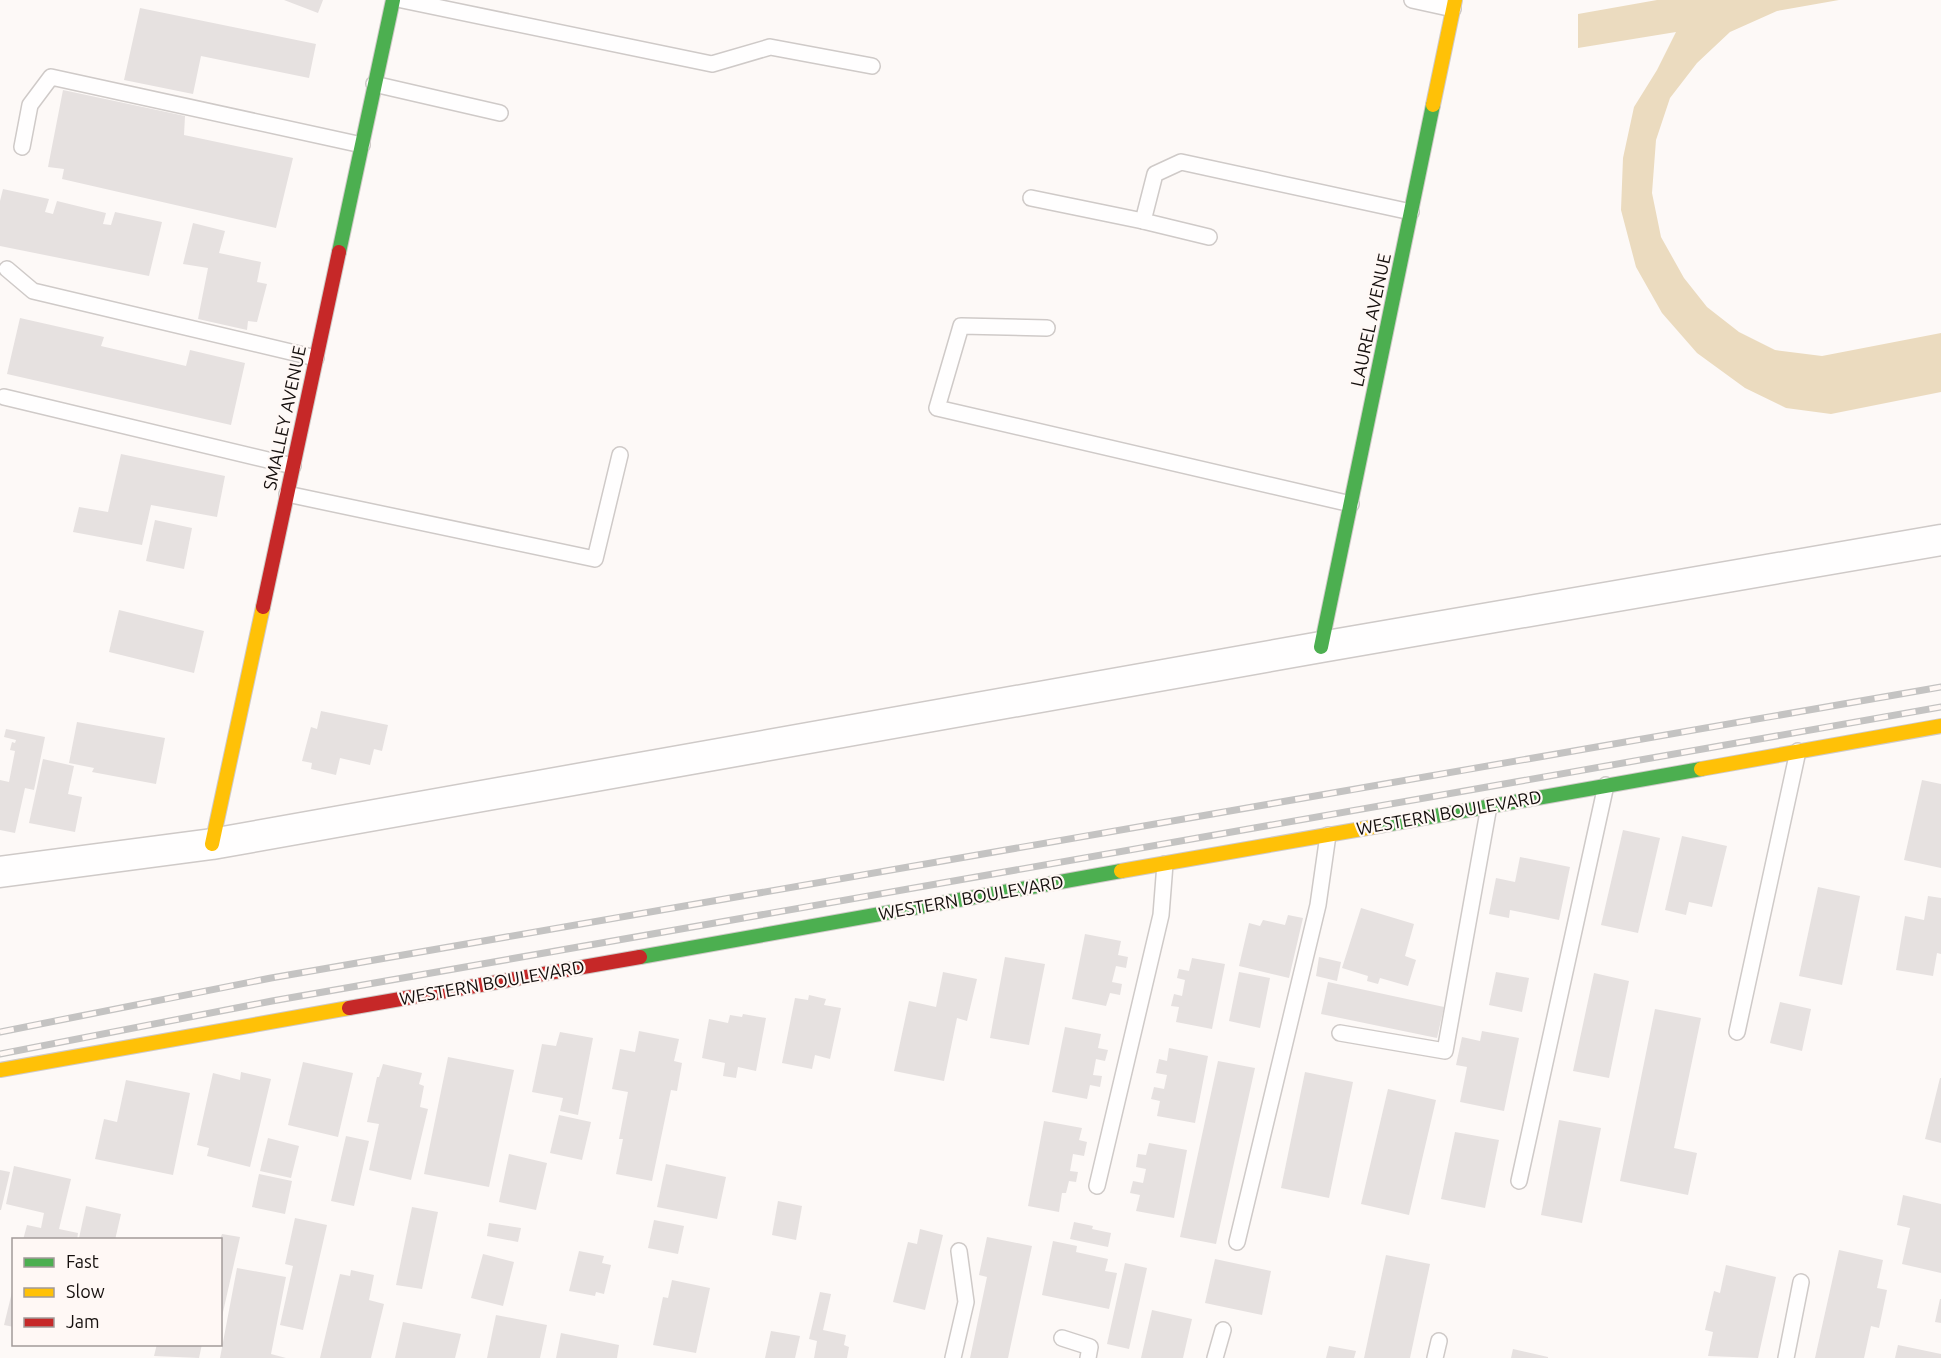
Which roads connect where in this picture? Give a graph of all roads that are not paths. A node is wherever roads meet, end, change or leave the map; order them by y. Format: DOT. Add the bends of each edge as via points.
graph roads {
  1 [pos="393,0"];
  2 [pos="402,0"];
  3 [pos="1412,0"];
  4 [pos="1454,4"];
  5 [pos="873,66"];
  6 [pos="374,84"];
  7 [pos="500,113"];
  8 [pos="362,146"];
  9 [pos="22,147"];
  10 [pos="1031,198"];
  11 [pos="1411,212"];
  12 [pos="1143,221"];
  13 [pos="1209,237"];
  14 [pos="8,269"];
  15 [pos="1047,328"];
  16 [pos="316,358"];
  17 [pos="4,397"];
  18 [pos="620,455"];
  19 [pos="293,466"];
  20 [pos="287,494"];
  21 [pos="1351,504"];
  22 [pos="1941,540"];
  23 [pos="1321,647"];
  24 [pos="1941,726"];
  25 [pos="1798,751"];
  26 [pos="1606,785"];
  27 [pos="1489,806"];
  28 [pos="1328,835"];
  29 [pos="212,844"];
  30 [pos="1165,864"];
  31 [pos="0,872"];
  32 [pos="1737,1032"];
  33 [pos="1340,1033"];
  34 [pos="0,1070"];
  35 [pos="1519,1181"];
  36 [pos="1097,1186"];
  37 [pos="1237,1242"];
  38 [pos="959,1251"];
  39 [pos="1801,1282"];
  40 [pos="1222,1330"];
  41 [pos="1062,1338"];
  42 [pos="1439,1341"];
  43 [pos="953,1358"];
  44 [pos="1088,1358"];
  45 [pos="1215,1358"];
  46 [pos="1435,1358"];
  47 [pos="1786,1358"];
  1 -- 6 [label="street, SMALLEY AVENUE"];
  2 -- 5 [label="lane" via="712,64 770,47"];
  3 -- 4 [label="lane"];
  4 -- 11 [label="street, LAUREL AVENUE"];
  6 -- 7 [label="lane"];
  6 -- 8 [label="street, SMALLEY AVENUE"];
  8 -- 9 [label="lane" via="51,77 30,105"];
  8 -- 16 [label="street, SMALLEY AVENUE"];
  10 -- 12 [label="lane"];
  11 -- 12 [label="lane" via="1180,162 1155,174"];
  11 -- 21 [label="street, LAUREL AVENUE"];
  12 -- 13 [label="lane"];
  14 -- 16 [label="lane" via="33,291"];
  15 -- 21 [label="lane" via="961,326 937,408"];
  16 -- 19 [label="street, SMALLEY AVENUE"];
  17 -- 19 [label="lane"];
  18 -- 20 [label="lane" via="595,559"];
  19 -- 20 [label="street, SMALLEY AVENUE"];
  20 -- 29 [label="street, SMALLEY AVENUE"];
  21 -- 23 [label="street, LAUREL AVENUE"];
  22 -- 23 [label="street"];
  23 -- 29 [label="street"];
  24 -- 25 [label="street, WESTERN BOULEVARD"];
  25 -- 26 [label="street, WESTERN BOULEVARD"];
  25 -- 32 [label="lane"];
  26 -- 27 [label="street, WESTERN BOULEVARD"];
  26 -- 35 [label="lane"];
  27 -- 28 [label="street, WESTERN BOULEVARD"];
  27 -- 33 [label="lane" via="1445,1051"];
  28 -- 30 [label="street, WESTERN BOULEVARD"];
  28 -- 37 [label="lane" via="1318,905"];
  29 -- 31 [label="street"];
  30 -- 34 [label="street, WESTERN BOULEVARD"];
  30 -- 36 [label="lane" via="1161,915"];
  38 -- 43 [label="lane" via="966,1302"];
  39 -- 47 [label="lane"];
  40 -- 45 [label="lane"];
  41 -- 44 [label="lane" via="1090,1347"];
  42 -- 46 [label="lane"];
}
